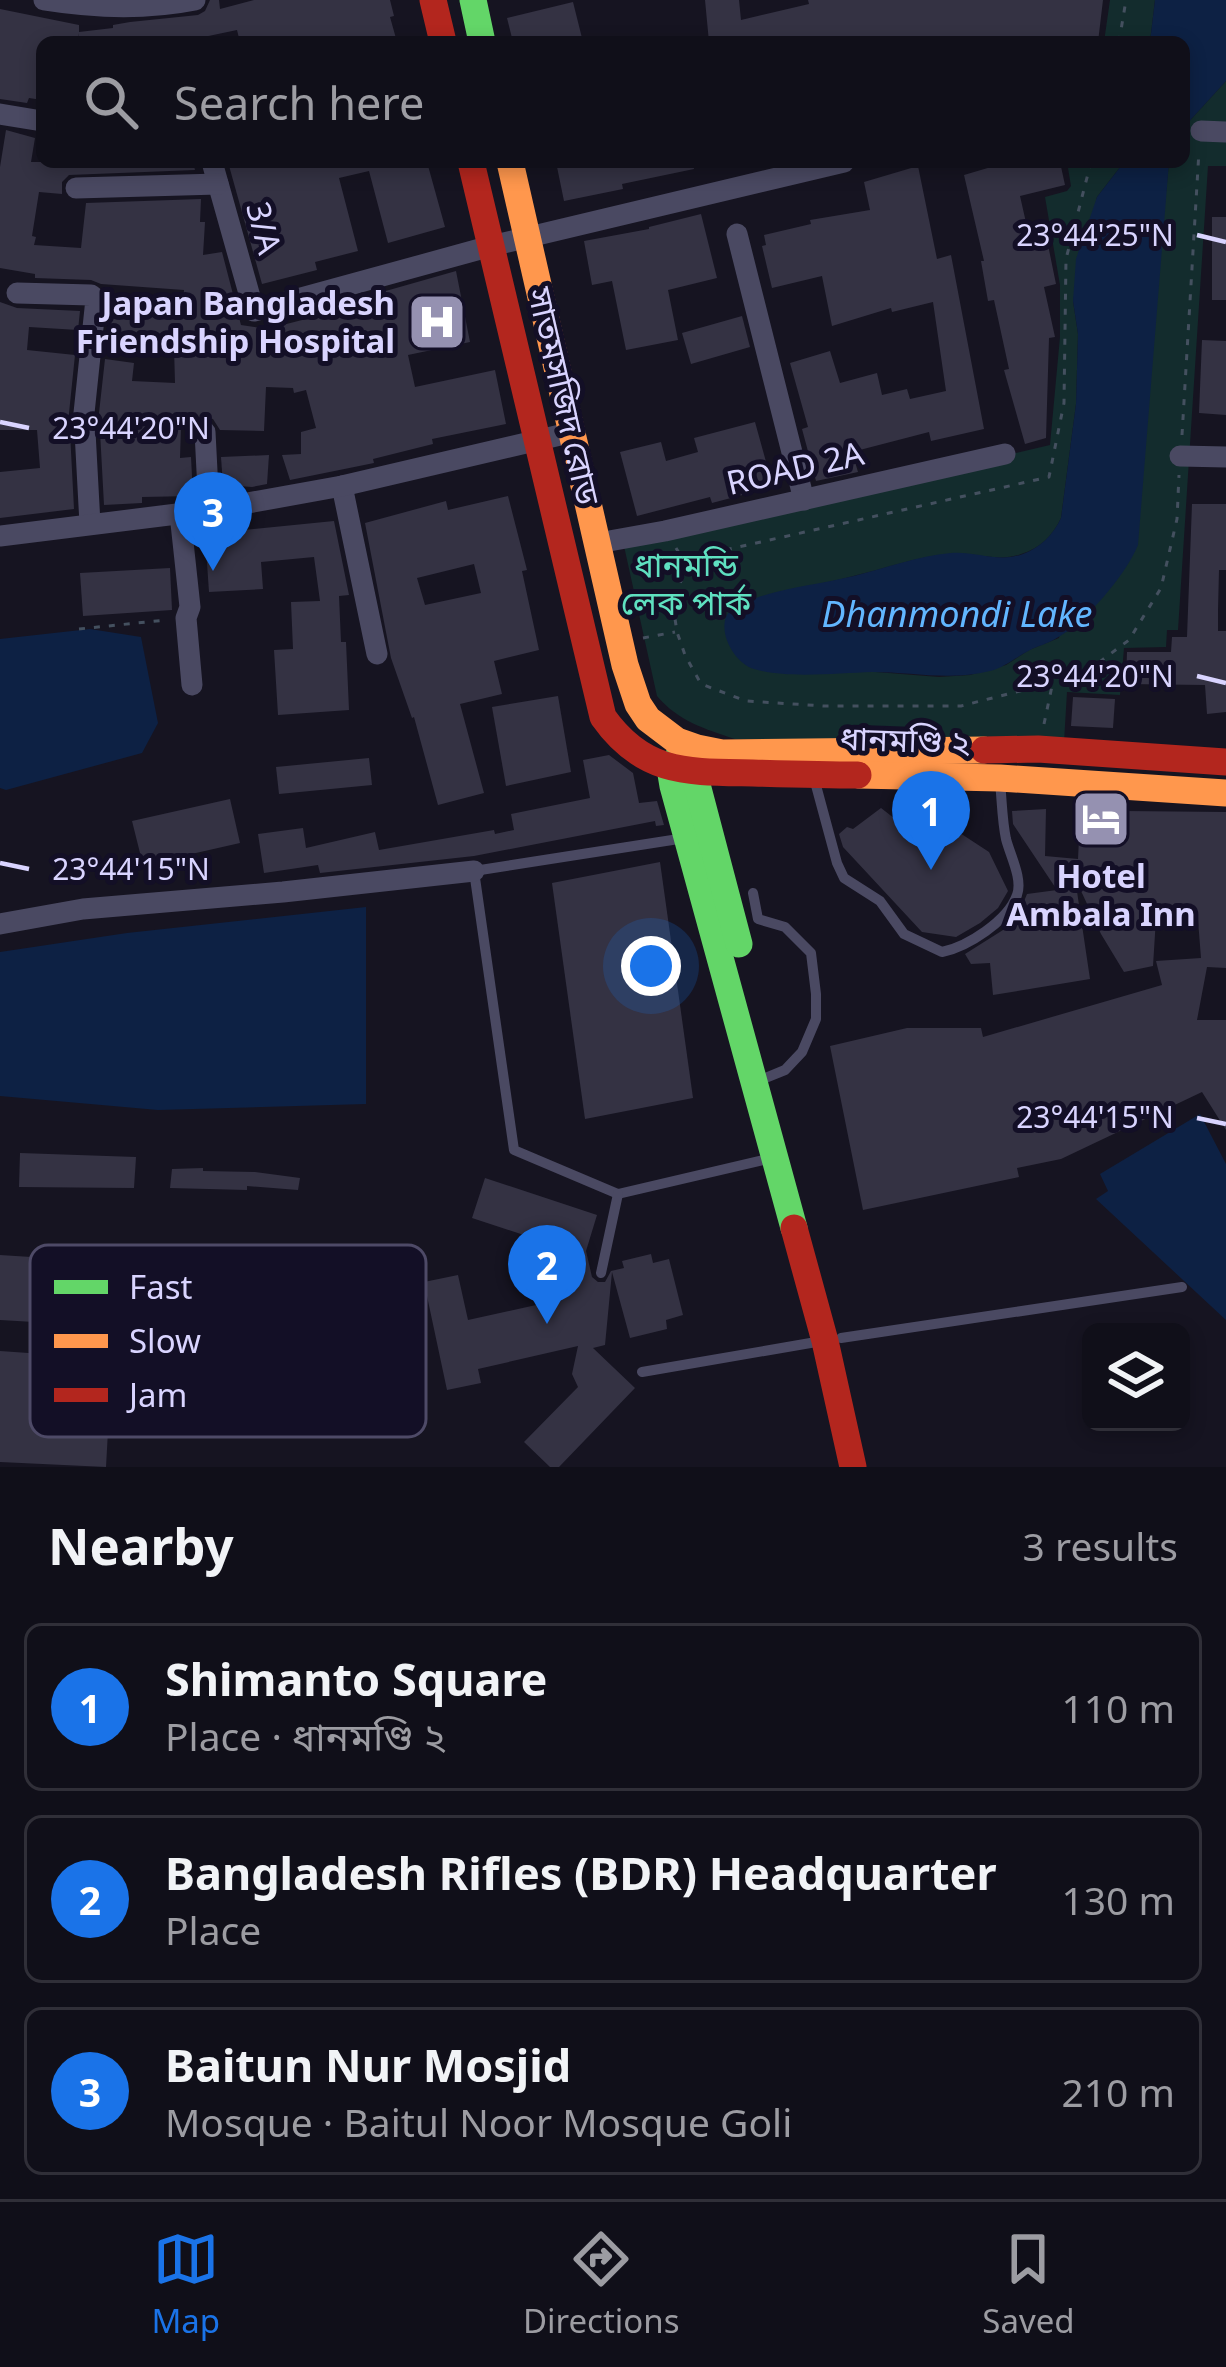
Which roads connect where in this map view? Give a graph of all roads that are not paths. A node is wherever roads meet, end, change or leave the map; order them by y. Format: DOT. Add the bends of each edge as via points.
graph roads {
  1 [pos="44,0"];
  2 [pos="195,0"];
  3 [pos="433,0"];
  4 [pos="472,0"];
  5 [pos="441,36"];
  6 [pos="481,36"];
  7 [pos="0,114"];
  8 [pos="36,121"];
  9 [pos="1201,131"];
  10 [pos="1226,132"];
  11 [pos="472,168"];
  12 [pos="511,168"];
  13 [pos="819,168"];
  14 [pos="215,173"];
  15 [pos="76,188"];
  16 [pos="737,234"];
  17 [pos="527,238"];
  18 [pos="491,246"];
  19 [pos="17,293"];
  20 [pos="205,432"];
  21 [pos="573,432"];
  22 [pos="537,441"];
  23 [pos="1005,454"];
  24 [pos="1180,456"];
  25 [pos="1226,457"];
  26 [pos="342,486"];
  27 [pos="803,500"];
  28 [pos="209,510"];
  29 [pos="180,514"];
  30 [pos="90,524"];
  31 [pos="0,536"];
  32 [pos="598,543"];
  33 [pos="377,654"];
  34 [pos="192,685"];
  35 [pos="603,717"];
  36 [pos="1226,762"];
  37 [pos="684,763"];
  38 [pos="812,773"];
  39 [pos="1000,778"];
  40 [pos="1226,793"];
  41 [pos="689,838"];
  42 [pos="474,871"];
  43 [pos="753,893"];
  44 [pos="0,924"];
  45 [pos="764,1079"];
  46 [pos="784,1155"];
  47 [pos="618,1194"];
  48 [pos="602,1274"];
  49 [pos="1182,1287"];
  50 [pos="833,1340"];
  51 [pos="643,1372"];
  52 [pos="853,1467"];
  53 [pos="872,1467"];
  1 -- 2 [label="street" via="115,7"];
  3 -- 5 [label="main road"];
  4 -- 6 [label="main road"];
  7 -- 8 [label="street"];
  9 -- 10 [label="street"];
  11 -- 18 [label="main road, সাতমসজিদ রোড"];
  12 -- 17 [label="main road, সাতমসজিদ রোড"];
  13 -- 17 [label="street"];
  14 -- 15 [label="street"];
  14 -- 18 [label="street, 3/A" via="254,311"];
  16 -- 27 [label="street"];
  17 -- 18 [label="street"];
  17 -- 21 [label="main road, সাতমসজিদ রোড"];
  18 -- 22 [label="main road, সাতমসজিদ রোড"];
  19 -- 30 [label="street" via="96,299 84,413"];
  20 -- 28 [label="street"];
  21 -- 22 [label="street"];
  21 -- 32 [label="main road, সাতমসজিদ রোড"];
  22 -- 26 [label="street"];
  22 -- 35 [label="main road, সাতমসজিদ রোড"];
  23 -- 27 [label="street, ROAD 2A"];
  24 -- 25 [label="street"];
  26 -- 28 [label="street"];
  26 -- 33 [label="street"];
  27 -- 32 [label="street, ROAD 2A"];
  28 -- 29 [label="street"];
  29 -- 30 [label="street"];
  29 -- 34 [label="street"];
  30 -- 31 [label="street"];
  32 -- 37 [label="main road, সাতমসজিদ রোড" via="632,695"];
  35 -- 37 [label="main road, ধানমণ্ডি ২" via="640,757"];
  36 -- 37 [label="main road, ধানমণ্ডি ২" via="1038,749 740,754"];
  37 -- 38 [label="main road, ধানমণ্ডি ২"];
  37 -- 41 [label="main road"];
  37 -- 45 [label="main road"];
  38 -- 39 [label="main road, ধানমণ্ডি ২"];
  38 -- 39 [label="lane" via="844,878 880,901 904,934 942,952 988,929 1018,894"];
  39 -- 40 [label="main road, ধানমণ্ডি ২"];
  41 -- 42 [label="lane"];
  41 -- 45 [label="main road"];
  42 -- 44 [label="street"];
  42 -- 47 [label="lane" via="514,1150"];
  43 -- 45 [label="lane" via="758,919 785,927 812,953 816,994 802,1052"];
  45 -- 46 [label="main road"];
  46 -- 47 [label="lane"];
  46 -- 50 [label="main road"];
  47 -- 48 [label="lane"];
  49 -- 50 [label="lane"];
  50 -- 51 [label="lane"];
  50 -- 52 [label="main road"];
  50 -- 53 [label="main road"];
}
